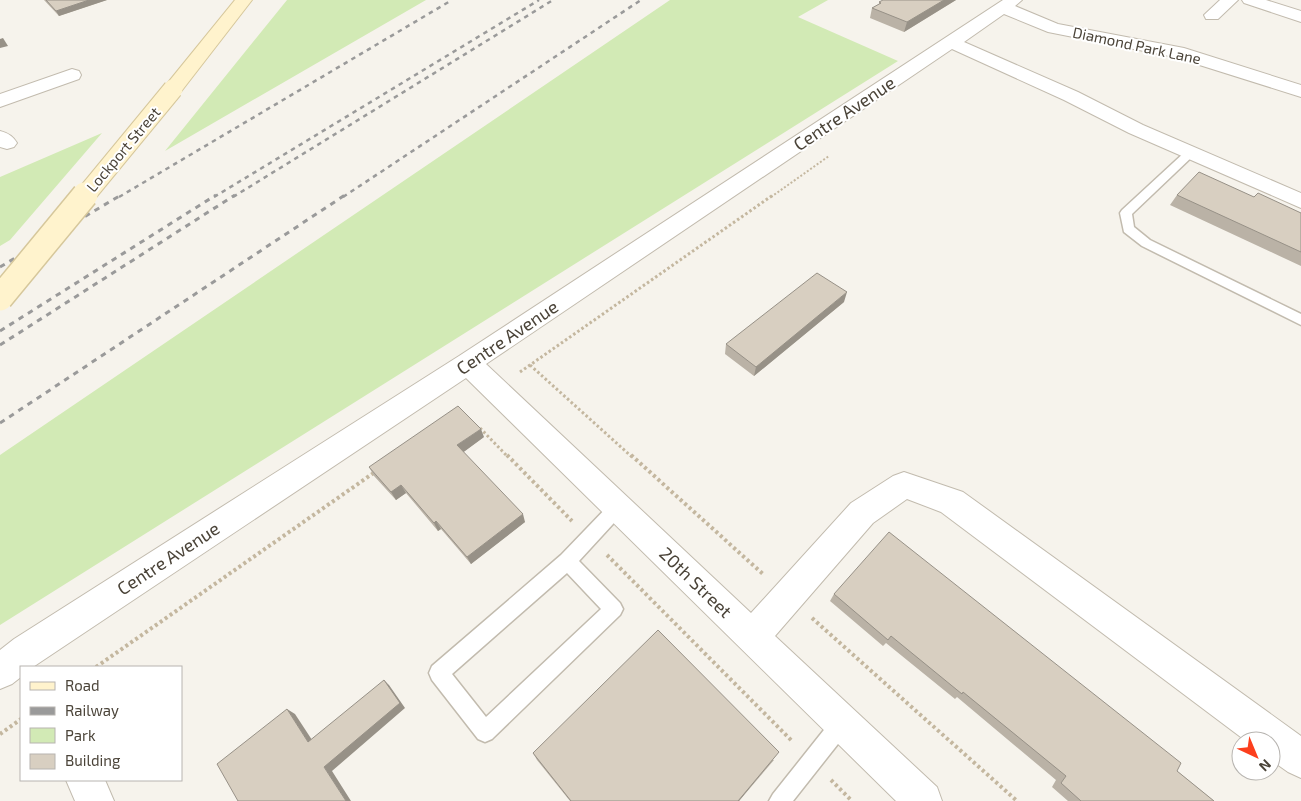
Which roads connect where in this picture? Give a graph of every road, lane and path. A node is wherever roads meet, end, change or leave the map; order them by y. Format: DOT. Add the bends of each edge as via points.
graph roads {
  1 [pos="244,0"];
  2 [pos="1230,0"];
  3 [pos="1250,0"];
  4 [pos="1008,4"];
  5 [pos="1212,15"];
  6 [pos="1301,17"];
  7 [pos="950,42"];
  8 [pos="72,75"];
  9 [pos="1301,90"];
  10 [pos="0,101"];
  11 [pos="1190,153"];
  12 [pos="829,156"];
  13 [pos="1301,201"];
  14 [pos="0,298"];
  15 [pos="1301,320"];
  16 [pos="468,363"];
  17 [pos="495,389"];
  18 [pos="477,426"];
  19 [pos="381,468"];
  20 [pos="618,507"];
  21 [pos="589,538"];
  22 [pos="567,561"];
  23 [pos="752,636"];
  24 [pos="30,659"];
  25 [pos="97,666"];
  26 [pos="0,672"];
  27 [pos="20,721"];
  28 [pos="842,723"];
  29 [pos="0,734"];
  30 [pos="1301,759"];
  31 [pos="812,761"];
  32 [pos="85,781"];
  33 [pos="95,801"];
  34 [pos="780,801"];
  35 [pos="852,801"];
  36 [pos="923,801"];
  1 -- 14 [label="street, Lockport Street, bridge"];
  2 -- 5 [label="street"];
  3 -- 6 [label="street"];
  4 -- 7 [label="street, Centre Avenue"];
  4 -- 9 [label="street, Diamond Park Lane" via="1054,28 1178,52"];
  7 -- 11 [label="street" via="1021,72"];
  7 -- 16 [label="street, Centre Avenue"];
  8 -- 10 [label="street"];
  11 -- 13 [label="street"];
  11 -- 15 [label="lane" via="1126,213 1128,229 1146,243"];
  12 -- 17 [label="path"];
  16 -- 17 [label="street, 20th Street"];
  16 -- 24 [label="street, Centre Avenue"];
  17 -- 20 [label="street, 20th Street"];
  18 -- 21 [label="path"];
  19 -- 25 [label="path"];
  20 -- 21 [label="lane"];
  20 -- 23 [label="street, 20th Street"];
  21 -- 22 [label="lane"];
  21 -- 31 [label="path"];
  22 -- 22 [label="lane" via="439,673 485,732 614,609"];
  23 -- 28 [label="street, 20th Street"];
  23 -- 30 [label="street" via="862,513 904,485 952,502"];
  24 -- 26 [label="street, Centre Avenue"];
  27 -- 29 [label="path"];
  28 -- 31 [label="lane"];
  28 -- 36 [label="street, 20th Street"];
  31 -- 34 [label="lane"];
  31 -- 35 [label="path"];
  32 -- 33 [label="street"];
}
